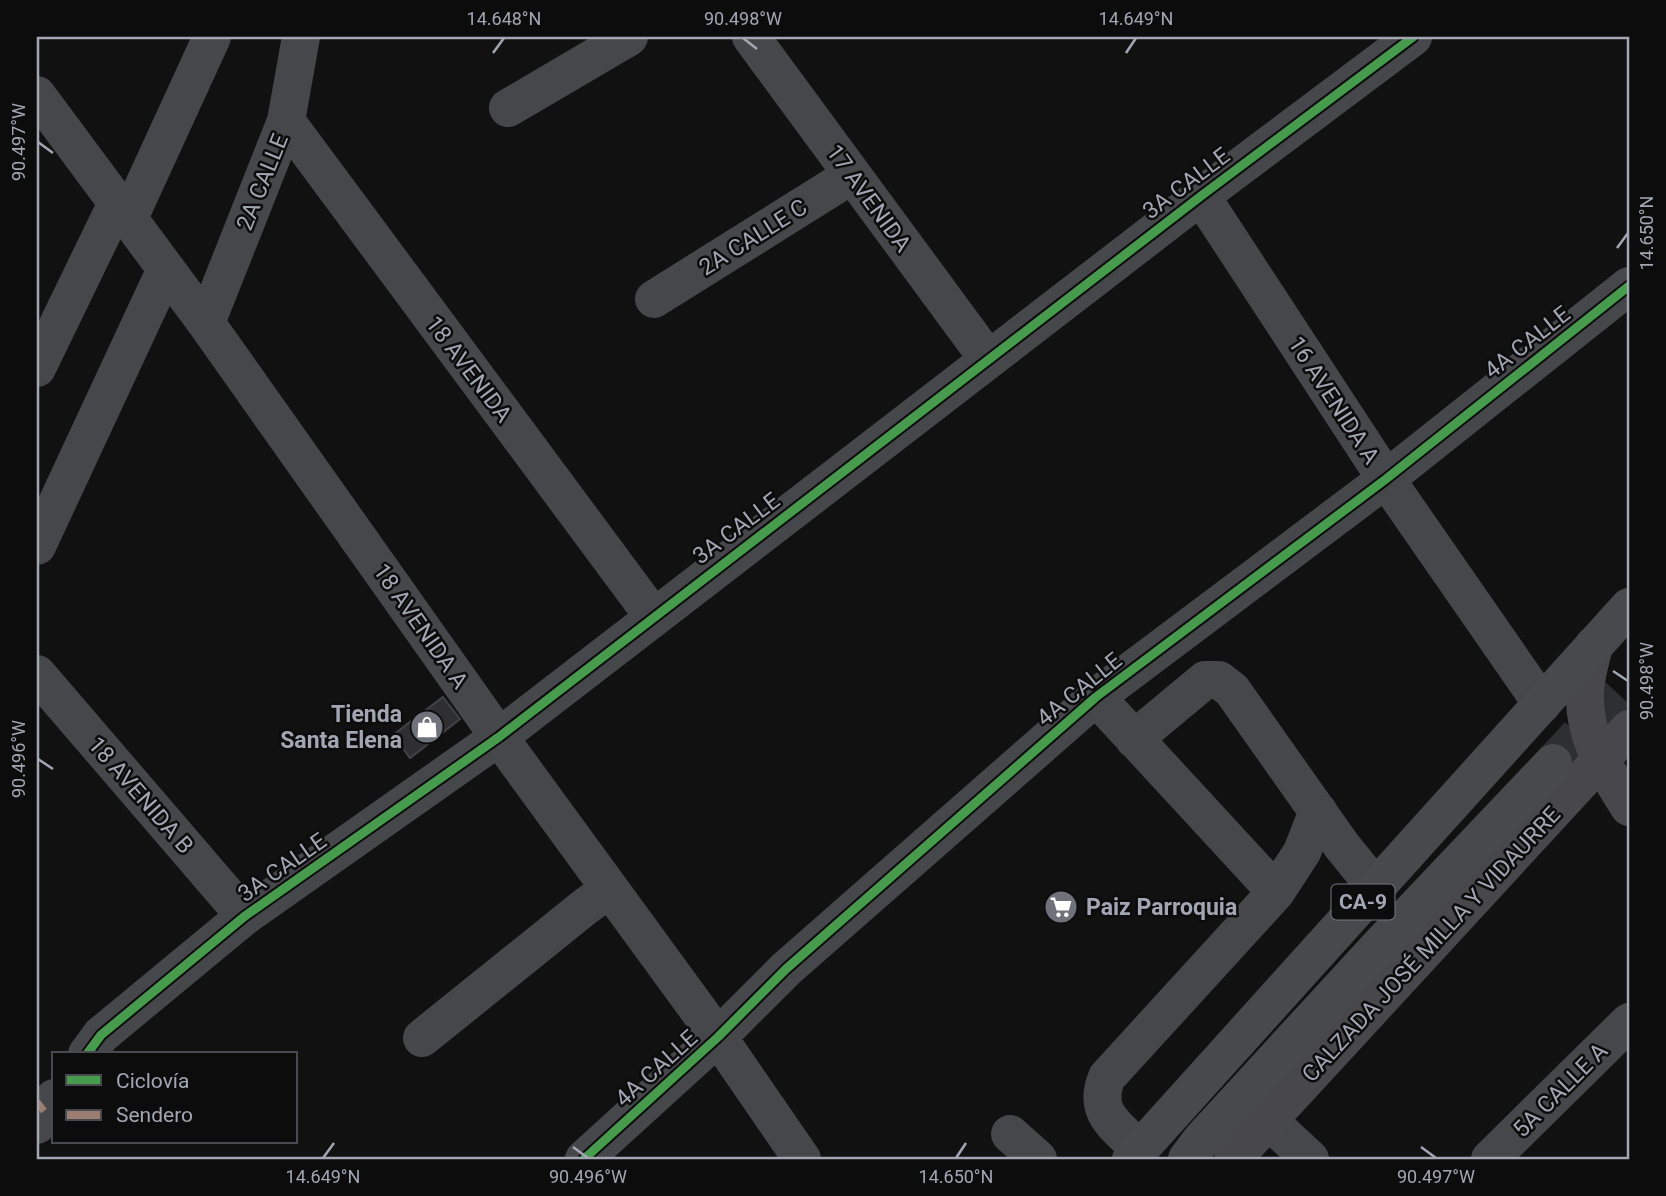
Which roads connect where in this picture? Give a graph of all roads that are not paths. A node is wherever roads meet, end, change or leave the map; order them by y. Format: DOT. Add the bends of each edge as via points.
graph roads {
  1 [pos="212,37"];
  2 [pos="301,37"];
  3 [pos="629,37"];
  4 [pos="751,37"];
  5 [pos="1413,37"];
  6 [pos="37,95"];
  7 [pos="508,107"];
  8 [pos="286,121"];
  9 [pos="852,175"];
  10 [pos="1200,196"];
  11 [pos="122,212"];
  12 [pos="166,269"];
  13 [pos="1629,286"];
  14 [pos="654,299"];
  15 [pos="206,323"];
  16 [pos="988,359"];
  17 [pos="37,368"];
  18 [pos="1386,479"];
  19 [pos="37,546"];
  20 [pos="1629,607"];
  21 [pos="653,616"];
  22 [pos="1594,645"];
  23 [pos="37,674"];
  24 [pos="1096,697"];
  25 [pos="1542,705"];
  26 [pos="1629,729"];
  27 [pos="499,737"];
  28 [pos="1133,739"];
  29 [pos="1600,761"];
  30 [pos="1553,763"];
  31 [pos="1629,807"];
  32 [pos="1318,811"];
  33 [pos="1376,888"];
  34 [pos="610,889"];
  35 [pos="1276,892"];
  36 [pos="246,916"];
  37 [pos="1629,1022"];
  38 [pos="718,1037"];
  39 [pos="422,1038"];
  40 [pos="89,1052"];
  41 [pos="1268,1120"];
  42 [pos="1135,1154"];
  43 [pos="583,1159"];
  44 [pos="802,1159"];
  45 [pos="1187,1159"];
  46 [pos="1233,1159"];
  47 [pos="1310,1159"];
  48 [pos="1490,1159"];
  1 -- 11 [label="street"];
  2 -- 8 [label="street, 2A CALLE"];
  3 -- 7 [label="street"];
  4 -- 9 [label="street, 17 AVENIDA"];
  5 -- 10 [label="street, 3A CALLE"];
  6 -- 11 [label="street, 18 AVENIDA A"];
  8 -- 15 [label="street, 2A CALLE"];
  8 -- 21 [label="street, 18 AVENIDA"];
  9 -- 14 [label="street, 2A CALLE C"];
  9 -- 16 [label="street, 17 AVENIDA"];
  10 -- 16 [label="street, 3A CALLE"];
  10 -- 18 [label="street, 16 AVENIDA A"];
  11 -- 12 [label="street, 18 AVENIDA A"];
  11 -- 17 [label="street"];
  12 -- 15 [label="street, 18 AVENIDA A"];
  12 -- 19 [label="street"];
  13 -- 18 [label="street, 4A CALLE"];
  15 -- 27 [label="street, 18 AVENIDA A"];
  16 -- 21 [label="street, 3A CALLE"];
  18 -- 24 [label="street, 4A CALLE"];
  18 -- 25 [label="street, 16 AVENIDA A"];
  20 -- 22 [label="highway, CA-9"];
  21 -- 27 [label="street, 3A CALLE"];
  22 -- 25 [label="highway, CA-9"];
  22 -- 29 [label="main road" via="1584,691 1588,732"];
  23 -- 36 [label="street, 18 AVENIDA B"];
  24 -- 28 [label="street"];
  24 -- 38 [label="street, 4A CALLE" via="786,969"];
  25 -- 33 [label="highway, CA-9"];
  26 -- 29 [label="main road, CALZADA JOSÉ MILLA Y VIDAURRE"];
  27 -- 34 [label="street, 18 AVENIDA A"];
  27 -- 36 [label="street, 3A CALLE"];
  28 -- 32 [label="street" via="1205,680 1219,680 1232,690"];
  28 -- 35 [label="street"];
  29 -- 31 [label="main road"];
  29 -- 41 [label="main road, CALZADA JOSÉ MILLA Y VIDAURRE"];
  30 -- 45 [label="highway, CALZADA JOSÉ MILLA Y VIDAURRE / CA-9"];
  32 -- 33 [label="street"];
  32 -- 35 [label="street" via="1302,852"];
  33 -- 42 [label="highway, CA-9"];
  34 -- 38 [label="street, 18 AVENIDA A"];
  34 -- 39 [label="street"];
  35 -- 42 [label="street" via="1107,1077 1101,1092 1102,1108"];
  36 -- 40 [label="street, 3A CALLE" via="102,1035"];
  37 -- 48 [label="street, 5A CALLE A"];
  38 -- 43 [label="street, 4A CALLE"];
  38 -- 44 [label="street, 18 AVENIDA A"];
  41 -- 46 [label="main road, CALZADA JOSÉ MILLA Y VIDAURRE"];
  41 -- 47 [label="street"];
}
